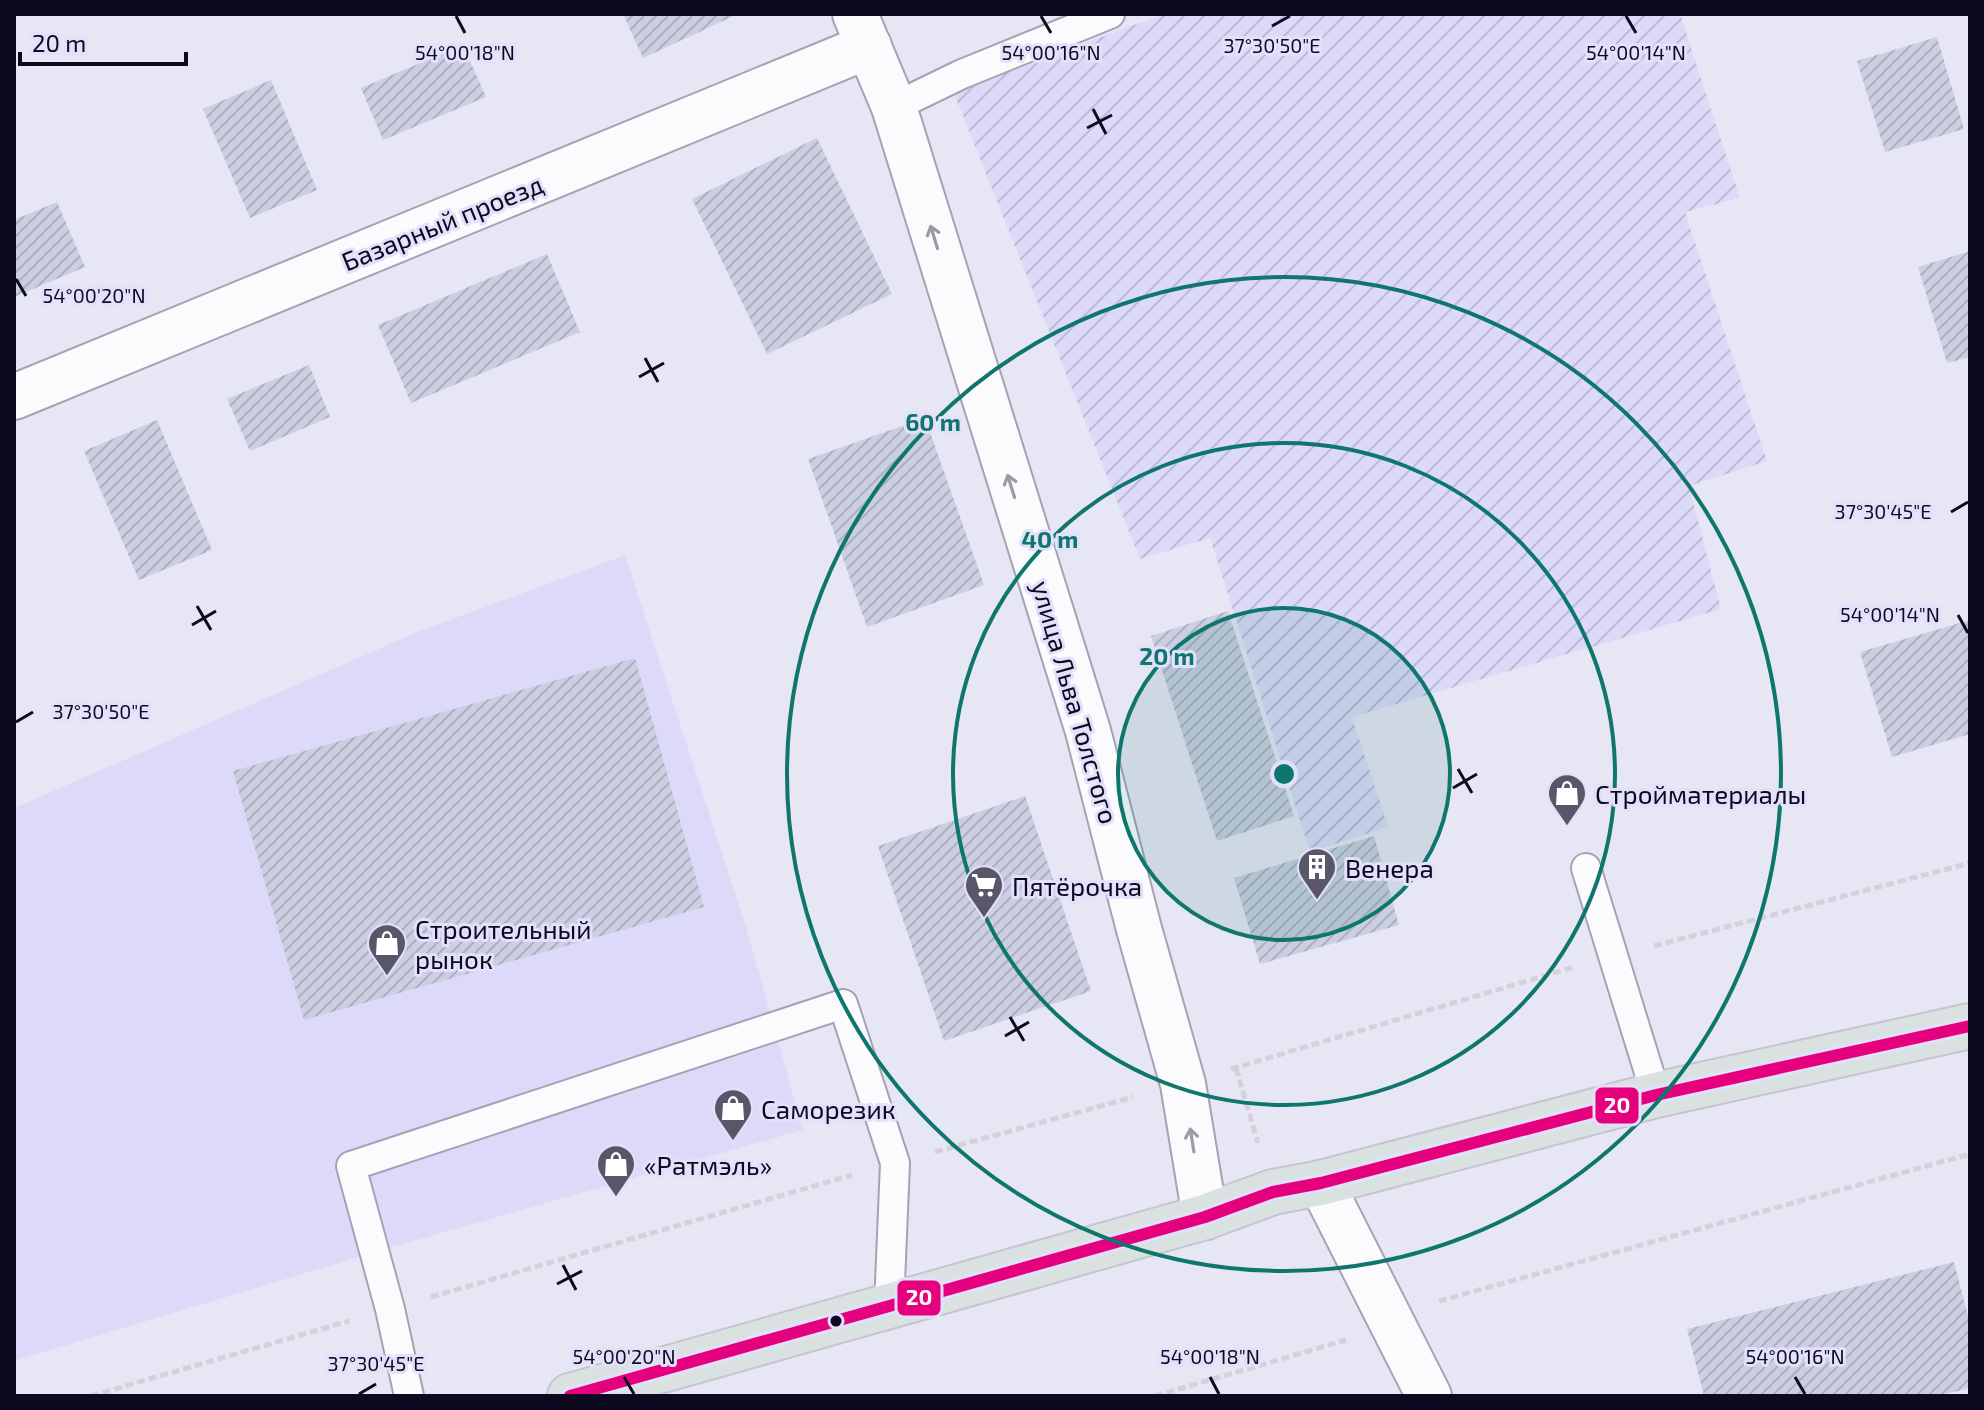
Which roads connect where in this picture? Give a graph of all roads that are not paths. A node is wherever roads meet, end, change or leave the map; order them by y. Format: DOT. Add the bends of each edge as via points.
graph roads {
  1 [pos="1110,14"];
  2 [pos="862,30"];
  3 [pos="894,107"];
  4 [pos="14,397"];
  5 [pos="1586,868"];
  6 [pos="1970,1026"];
  7 [pos="1656,1095"];
  8 [pos="1321,1183"];
  9 [pos="1205,1217"];
  10 [pos="889,1307"];
  11 [pos="409,1396"];
  12 [pos="570,1396"];
  13 [pos="1429,1396"];
  1 -- 3 [label="lane"];
  2 -- 3 [label="street, улица Льва Толстого"];
  2 -- 4 [label="street, Базарный проезд"];
  9 -- 3 [label="street, улица Льва Толстого, one-way" via="1183,1084 1088,731"];
  5 -- 7 [label="lane"];
  6 -- 7 [label="main road"];
  7 -- 8 [label="main road"];
  8 -- 9 [label="main road" via="1273,1192"];
  8 -- 13 [label="street"];
  9 -- 10 [label="main road"];
  10 -- 11 [label="lane" via="895,1163 843,1004 351,1166"];
  10 -- 12 [label="main road"];
}
